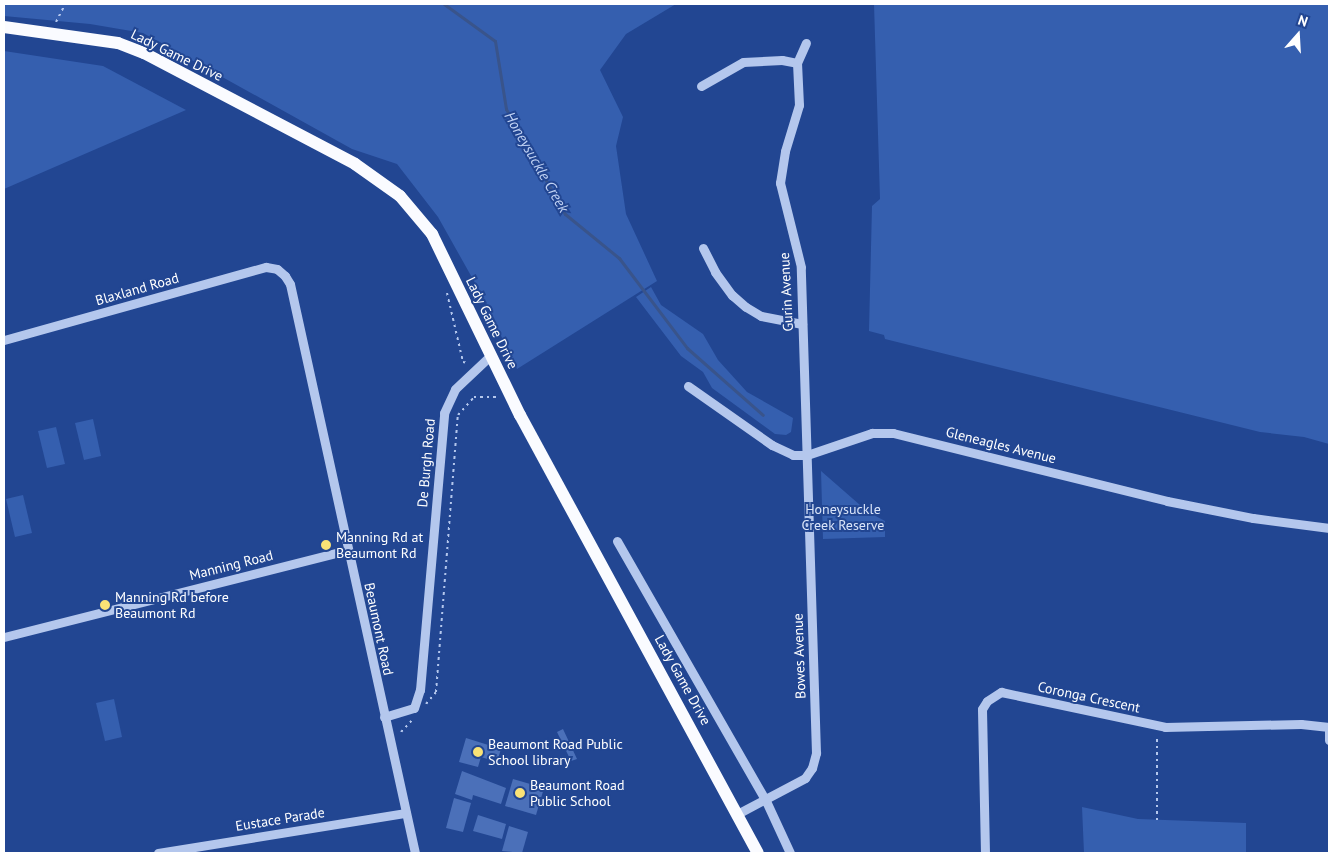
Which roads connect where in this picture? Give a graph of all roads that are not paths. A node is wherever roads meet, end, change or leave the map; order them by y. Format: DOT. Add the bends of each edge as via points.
graph roads {
  1 [pos="4,27"];
  2 [pos="806,44"];
  3 [pos="796,63"];
  4 [pos="701,86"];
  5 [pos="703,248"];
  6 [pos="277,269"];
  7 [pos="802,324"];
  8 [pos="4,340"];
  9 [pos="491,355"];
  10 [pos="688,386"];
  11 [pos="807,456"];
  12 [pos="1329,528"];
  13 [pos="617,541"];
  14 [pos="348,550"];
  15 [pos="4,637"];
  16 [pos="384,717"];
  17 [pos="1329,740"];
  18 [pos="766,800"];
  19 [pos="406,813"];
  20 [pos="739,813"];
  21 [pos="158,853"];
  22 [pos="414,853"];
  23 [pos="758,853"];
  24 [pos="790,853"];
  25 [pos="985,853"];
  1 -- 9 [label="main road, Lady Game Drive" via="118,43 144,52 380,179 400,196 432,234"];
  2 -- 3 [label="street"];
  3 -- 4 [label="street" via="782,60 743,62"];
  3 -- 7 [label="street, Gurin Avenue" via="799,105 785,151 780,183 800,251"];
  5 -- 7 [label="street" via="715,272 732,295 746,307 767,318"];
  6 -- 8 [label="street, Blaxland Road" via="266,267"];
  6 -- 14 [label="street, Beaumont Road" via="290,284"];
  7 -- 11 [label="street, Gurin Avenue"];
  9 -- 16 [label="street, De Burgh Road" via="455,389 444,413 420,690 414,708"];
  9 -- 20 [label="main road, Lady Game Drive" via="520,415"];
  10 -- 11 [label="street" via="782,451"];
  11 -- 12 [label="street, Gleneagles Avenue" via="872,433 893,433 1168,500 1253,518"];
  11 -- 18 [label="street, Bowes Avenue" via="816,753 812,768 804,778"];
  13 -- 18 [label="street, Lady Game Drive"];
  14 -- 15 [label="street, Manning Road"];
  14 -- 16 [label="street, Beaumont Road"];
  16 -- 19 [label="street, Beaumont Road"];
  17 -- 25 [label="street, Coronga Crescent" via="1329,727 1301,724 1157,725 1001,692 986,701 982,709"];
  18 -- 20 [label="street, Bowes Avenue"];
  18 -- 24 [label="street, Lady Game Drive"];
  19 -- 21 [label="street, Eustace Parade"];
  19 -- 22 [label="street, Beaumont Road"];
  20 -- 23 [label="main road, Lady Game Drive"];
}
